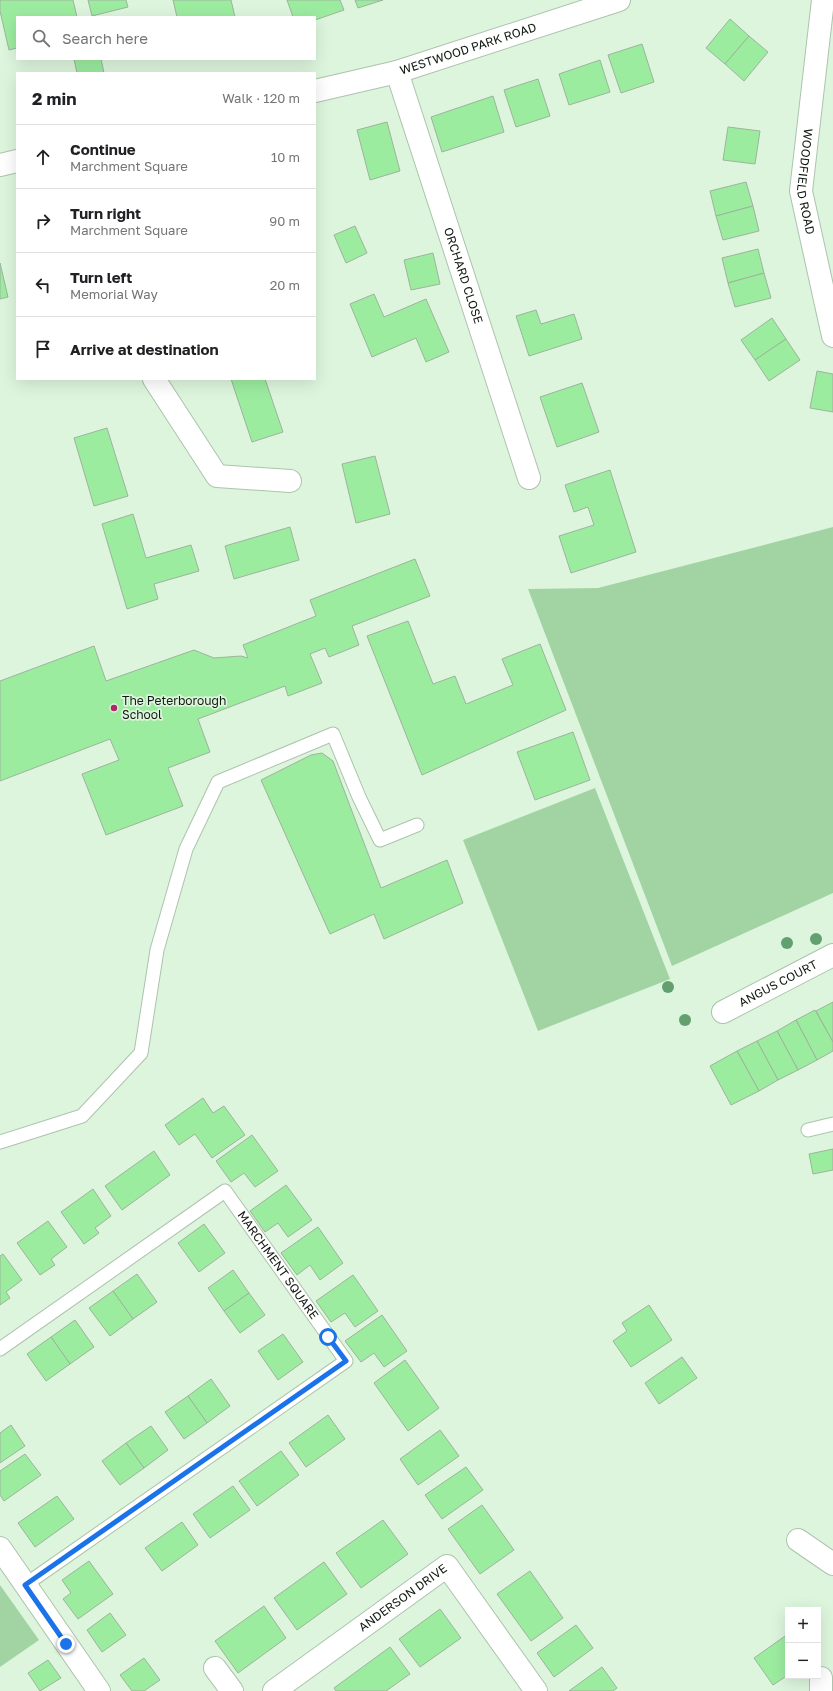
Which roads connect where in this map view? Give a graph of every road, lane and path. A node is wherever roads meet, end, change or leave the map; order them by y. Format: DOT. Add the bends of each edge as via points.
graph roads {
  1 [pos="619,0"];
  2 [pos="823,0"];
  3 [pos="397,72"];
  4 [pos="316,91"];
  5 [pos="16,161"];
  6 [pos="0,165"];
  7 [pos="833,336"];
  8 [pos="155,380"];
  9 [pos="529,478"];
  10 [pos="290,481"];
  11 [pos="417,825"];
  12 [pos="833,955"];
  13 [pos="723,1012"];
  14 [pos="833,1124"];
  15 [pos="808,1130"];
  16 [pos="0,1142"];
  17 [pos="0,1349"];
  18 [pos="798,1540"];
  19 [pos="0,1548"];
  20 [pos="833,1564"];
  21 [pos="25,1585"];
  22 [pos="215,1668"];
  23 [pos="99,1691"];
  24 [pos="232,1691"];
  25 [pos="274,1691"];
  26 [pos="536,1691"];
  1 -- 3 [label="street, WESTWOOD PARK ROAD"];
  2 -- 7 [label="street, WOODFIELD ROAD" via="801,191"];
  3 -- 4 [label="street, WESTWOOD PARK ROAD"];
  3 -- 9 [label="street, ORCHARD CLOSE"];
  5 -- 6 [label="street"];
  8 -- 10 [label="street" via="217,476"];
  11 -- 16 [label="lane" via="380,840 333,734 218,782 186,849 157,950 141,1053 82,1116"];
  12 -- 13 [label="street, ANGUS COURT"];
  14 -- 15 [label="lane"];
  17 -- 21 [label="lane, MARCHMENT SQUARE" via="225,1191 346,1361"];
  18 -- 20 [label="street"];
  19 -- 21 [label="street"];
  21 -- 23 [label="street"];
  22 -- 24 [label="street"];
  25 -- 26 [label="street, ANDERSON DRIVE" via="447,1566"];
}
